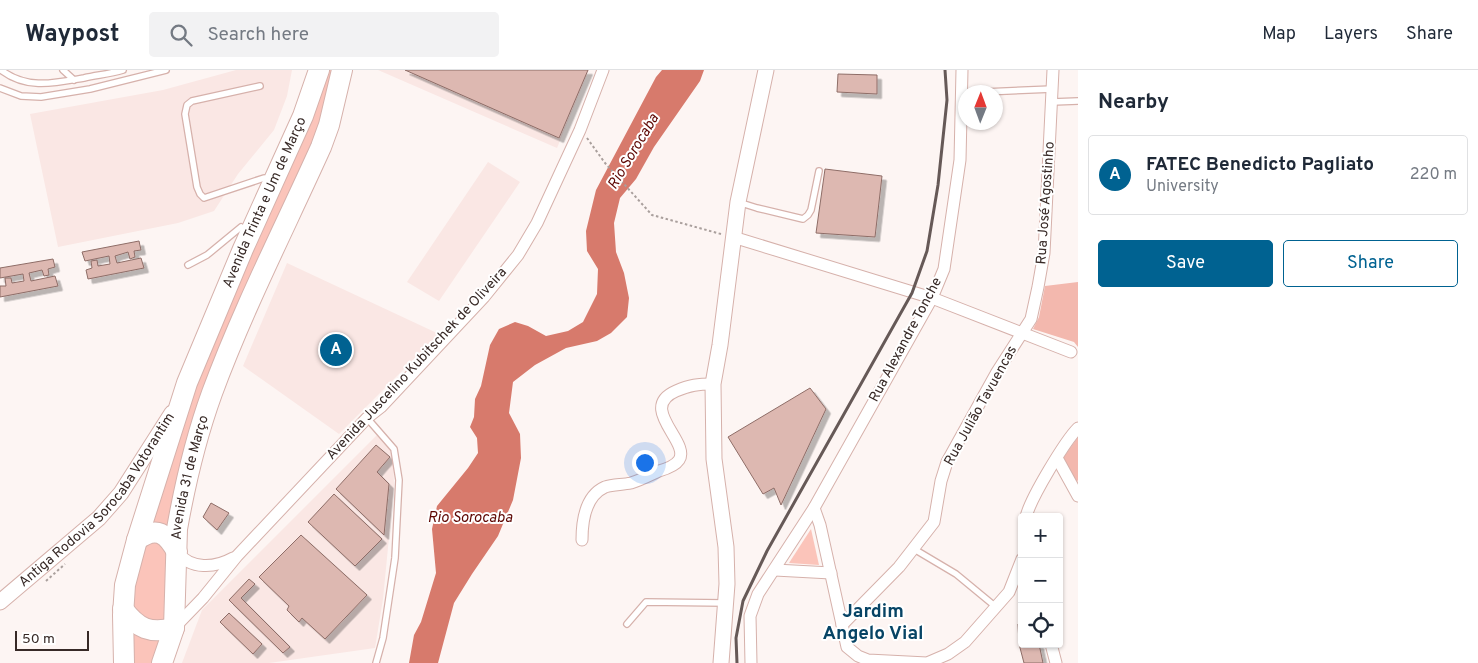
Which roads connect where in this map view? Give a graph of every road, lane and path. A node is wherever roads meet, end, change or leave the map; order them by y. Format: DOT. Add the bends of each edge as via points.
graph roads {
  1 [pos="1,70"];
  2 [pos="62,70"];
  3 [pos="122,70"];
  4 [pos="166,70"];
  5 [pos="342,70"];
  6 [pos="603,70"];
  7 [pos="766,70"];
  8 [pos="962,70"];
  9 [pos="1053,70"];
  10 [pos="318,75"];
  11 [pos="74,80"];
  12 [pos="963,85"];
  13 [pos="260,86"];
  14 [pos="0,88"];
  15 [pos="1053,89"];
  16 [pos="1003,91"];
  17 [pos="1078,101"];
  18 [pos="1052,102"];
  19 [pos="580,130"];
  20 [pos="961,130"];
  21 [pos="819,171"];
  22 [pos="264,178"];
  23 [pos="738,202"];
  24 [pos="241,227"];
  25 [pos="733,237"];
  26 [pos="188,265"];
  27 [pos="932,298"];
  28 [pos="250,300"];
  29 [pos="1023,332"];
  30 [pos="208,334"];
  31 [pos="1071,352"];
  32 [pos="198,358"];
  33 [pos="713,384"];
  34 [pos="185,390"];
  35 [pos="367,418"];
  36 [pos="1078,428"];
  37 [pos="1056,458"];
  38 [pos="1078,496"];
  39 [pos="814,508"];
  40 [pos="1028,513"];
  41 [pos="137,540"];
  42 [pos="582,540"];
  43 [pos="914,549"];
  44 [pos="177,552"];
  45 [pos="237,556"];
  46 [pos="1018,569"];
  47 [pos="775,570"];
  48 [pos="831,573"];
  49 [pos="0,602"];
  50 [pos="725,603"];
  51 [pos="996,607"];
  52 [pos="123,609"];
  53 [pos="627,624"];
  54 [pos="842,625"];
  55 [pos="174,628"];
  56 [pos="1051,648"];
  57 [pos="124,663"];
  58 [pos="162,663"];
  59 [pos="376,663"];
  60 [pos="721,663"];
  61 [pos="751,663"];
  62 [pos="1056,663"];
  1 -- 11 [label="lane" via="24,82 43,85"];
  2 -- 11 [label="lane"];
  3 -- 11 [label="lane"];
  4 -- 14 [label="lane" via="90,89 41,97 21,96"];
  5 -- 28 [label="highway, Avenida Trinta e Um de Março" via="321,147"];
  6 -- 19 [label="street, Avenida Juscelino Kubitschek de Oliveira"];
  7 -- 23 [label="main road"];
  8 -- 12 [label="street, Rua Alexandre Tonche"];
  9 -- 15 [label="street, Rua José Agostinho"];
  10 -- 22 [label="highway"];
  10 -- 30 [label="highway, Avenida Trinta e Um de Março"];
  13 -- 22 [label="lane" via="192,101 187,105 185,114 200,194 204,198"];
  15 -- 16 [label="lane"];
  15 -- 18 [label="street, Rua José Agostinho"];
  17 -- 18 [label="lane"];
  18 -- 29 [label="street, Rua José Agostinho" via="1044,253 1031,318"];
  19 -- 25 [label="path" via="652,215"];
  19 -- 35 [label="street, Avenida Juscelino Kubitschek de Oliveira" via="537,223 518,255 484,297"];
  20 -- 27 [label="street, Rua Alexandre Tonche" via="959,169 944,269"];
  21 -- 23 [label="lane" via="811,210 804,219"];
  22 -- 24 [label="highway"];
  23 -- 25 [label="main road"];
  24 -- 26 [label="lane" via="207,255"];
  24 -- 32 [label="highway" via="209,295 200,324"];
  25 -- 27 [label="street"];
  25 -- 33 [label="main road"];
  27 -- 29 [label="street"];
  27 -- 39 [label="street, Rua Alexandre Tonche"];
  28 -- 44 [label="highway, Avenida 31 de Março" via="211,396 196,447 179,517"];
  29 -- 31 [label="street"];
  29 -- 43 [label="street, Rua Julião Tavuencas" via="947,462 934,522"];
  30 -- 32 [label="highway, Avenida 31 de Março"];
  32 -- 34 [label="highway, Avenida 31 de Março"];
  33 -- 42 [label="street" via="692,384 666,396 662,404 664,418 678,446 679,461 632,482 606,486 594,493 586,509"];
  33 -- 50 [label="main road" via="714,460 726,548"];
  34 -- 41 [label="highway, Avenida 31 de Março"];
  34 -- 49 [label="main road, Antiga Rodovia Sorocaba Votorantim" via="121,494 82,534"];
  35 -- 45 [label="street, Avenida Juscelino Kubitschek de Oliveira"];
  35 -- 59 [label="lane" via="394,449 400,480 394,558 383,638"];
  36 -- 37 [label="street"];
  37 -- 38 [label="street"];
  37 -- 40 [label="street"];
  39 -- 47 [label="street, Rua Alexandre Tonche"];
  39 -- 48 [label="street"];
  41 -- 44 [label="highway" via="148,533 159,532 168,538"];
  41 -- 52 [label="highway, Avenida 31 de Março" via="125,585"];
  43 -- 51 [label="lane" via="956,574"];
  43 -- 54 [label="street, Rua Julião Tavuencas"];
  44 -- 45 [label="street, Avenida Juscelino Kubitschek de Oliveira" via="182,559 206,566 219,565"];
  44 -- 55 [label="highway, Avenida 31 de Março"];
  45 -- 55 [label="street, Avenida Juscelino Kubitschek de Oliveira"];
  46 -- 51 [label="street" via="1009,592"];
  47 -- 48 [label="street"];
  47 -- 61 [label="street, Rua Alexandre Tonche" via="758,594 750,616"];
  48 -- 54 [label="street"];
  50 -- 53 [label="lane" via="646,602"];
  50 -- 60 [label="main road"];
  51 -- 54 [label="street" via="965,642 927,663 863,658 847,647"];
  52 -- 55 [label="highway" via="150,631"];
  52 -- 57 [label="highway, Avenida 31 de Março"];
  55 -- 58 [label="highway, Avenida 31 de Março"];
  56 -- 62 [label="street"];
}
